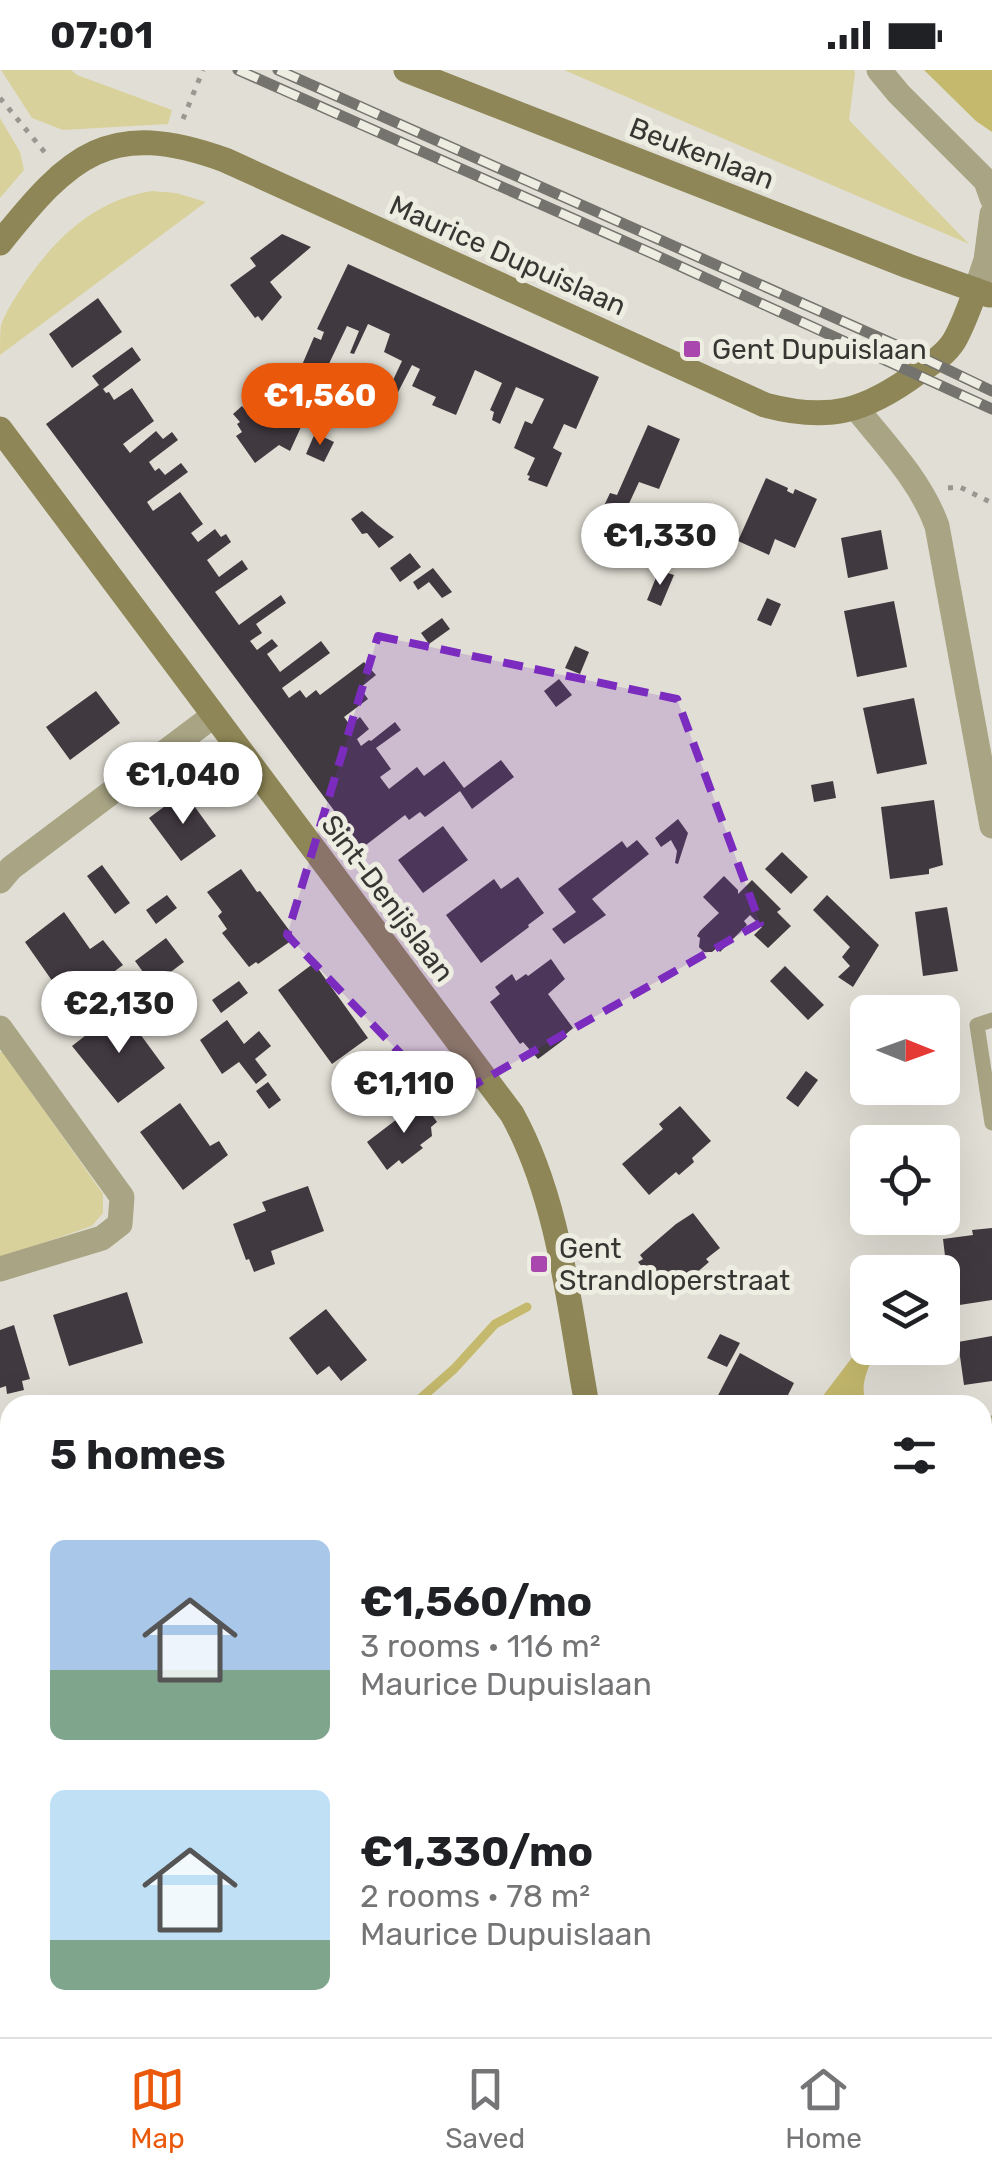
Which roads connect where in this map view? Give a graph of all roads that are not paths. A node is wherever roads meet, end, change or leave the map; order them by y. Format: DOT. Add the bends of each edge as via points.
graph roads {
  1 [pos="406,70"];
  2 [pos="879,70"];
  3 [pos="992,198"];
  4 [pos="992,214"];
  5 [pos="0,243"];
  6 [pos="984,293"];
  7 [pos="856,408"];
  8 [pos="0,429"];
  9 [pos="982,705"];
  10 [pos="213,716"];
  11 [pos="992,826"];
  12 [pos="0,881"];
  13 [pos="992,1020"];
  14 [pos="0,1028"];
  15 [pos="992,1124"];
  16 [pos="0,1269"];
  17 [pos="584,1395"];
  1 -- 6 [label="street, Beukenlaan"];
  2 -- 3 [label="street" via="986,181"];
  4 -- 6 [label="street"];
  5 -- 7 [label="street, Maurice Dupuislaan" via="36,198 84,158 136,142 194,149 765,405 826,414"];
  6 -- 7 [label="street, Maurice Dupuislaan" via="941,356"];
  7 -- 9 [label="street" via="930,507"];
  8 -- 10 [label="street, Sint-Denijslaan"];
  9 -- 11 [label="street"];
  10 -- 12 [label="street"];
  10 -- 17 [label="street, Sint-Denijslaan" via="512,1114 547,1198"];
  13 -- 15 [label="lane" via="978,1025"];
  14 -- 16 [label="street" via="122,1197 120,1224 102,1238"];
}
